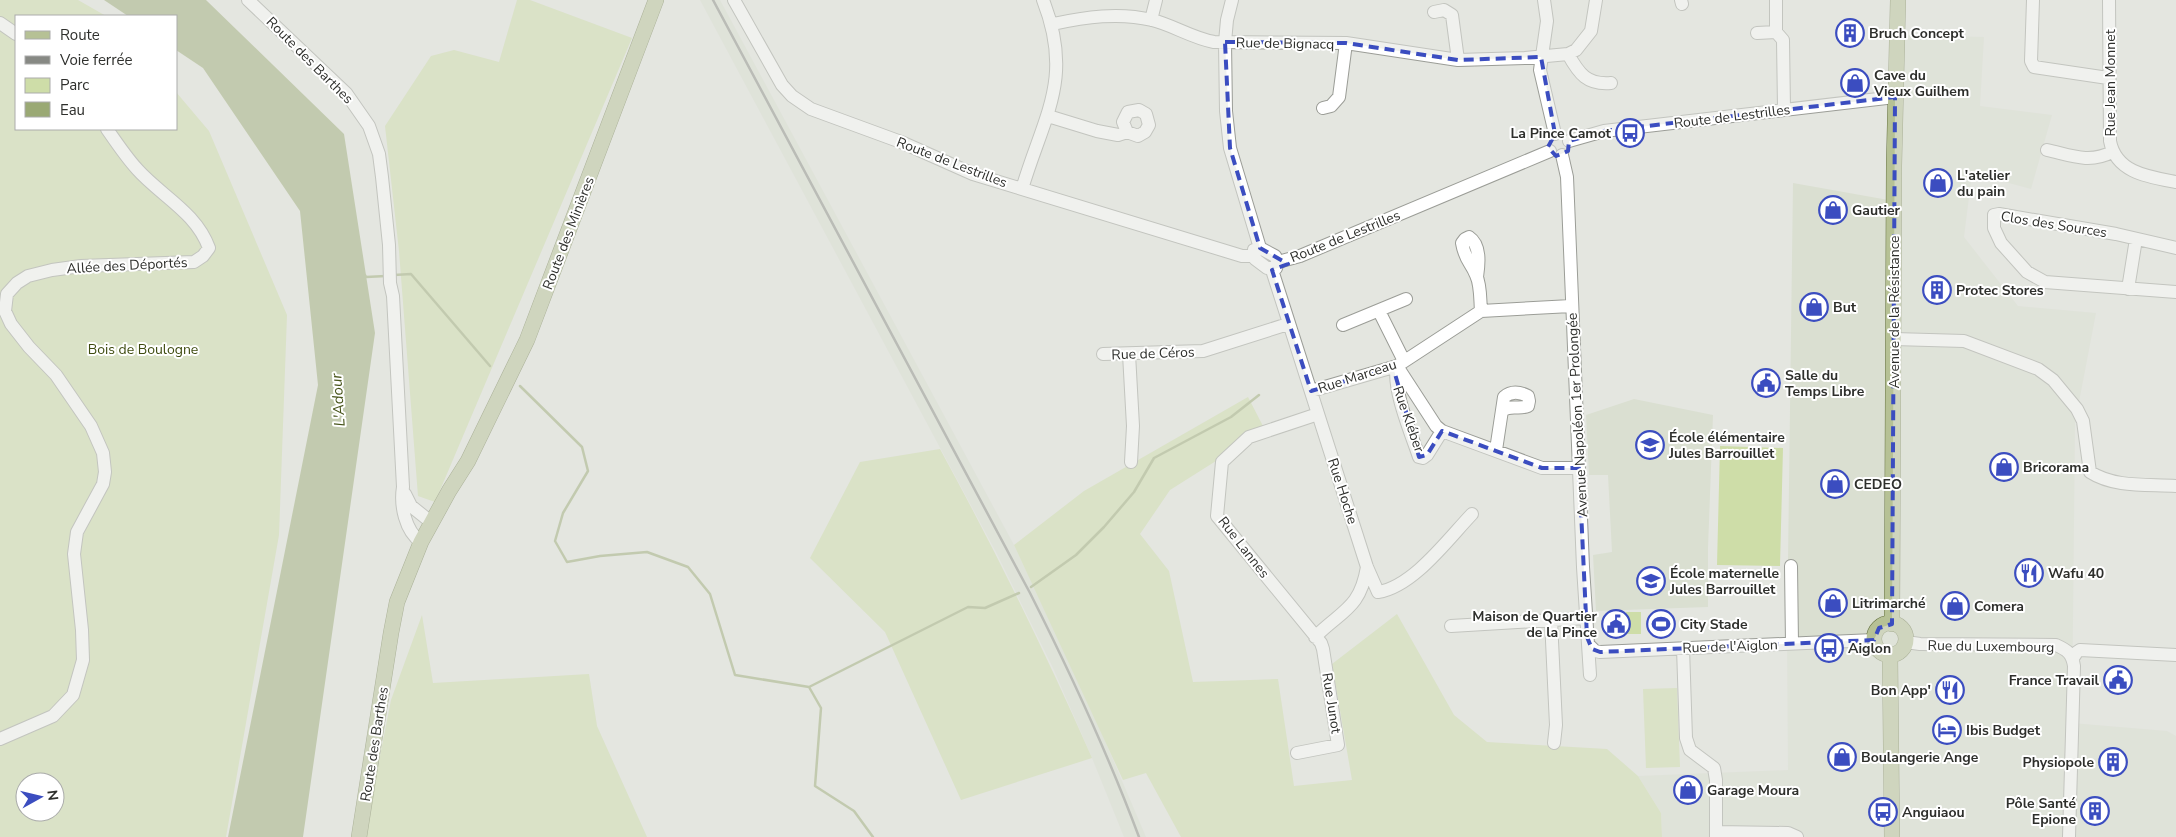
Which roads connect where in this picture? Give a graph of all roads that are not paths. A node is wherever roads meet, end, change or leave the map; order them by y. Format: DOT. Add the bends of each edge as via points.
graph roads {
  1 [pos="248,0"];
  2 [pos="656,0"];
  3 [pos="734,0"];
  4 [pos="1043,0"];
  5 [pos="1156,0"];
  6 [pos="1232,0"];
  7 [pos="1544,0"];
  8 [pos="1596,0"];
  9 [pos="1776,0"];
  10 [pos="1898,0"];
  11 [pos="2033,0"];
  12 [pos="2109,0"];
  13 [pos="1434,12"];
  14 [pos="1151,20"];
  15 [pos="0,23"];
  16 [pos="1053,24"];
  17 [pos="1757,32"];
  18 [pos="1776,32"];
  19 [pos="15,33"];
  20 [pos="1225,42"];
  21 [pos="1346,43"];
  22 [pos="1568,54"];
  23 [pos="1541,57"];
  24 [pos="1458,60"];
  25 [pos="2108,78"];
  26 [pos="1611,83"];
  27 [pos="1895,97"];
  28 [pos="1323,108"];
  29 [pos="1784,109"];
  30 [pos="1048,116"];
  31 [pos="108,130"];
  32 [pos="1127,132"];
  33 [pos="1555,134"];
  34 [pos="1569,141"];
  35 [pos="2047,150"];
  36 [pos="2112,152"];
  37 [pos="1556,153"];
  38 [pos="2176,182"];
  39 [pos="1022,189"];
  40 [pos="2136,239"];
  41 [pos="2176,248"];
  42 [pos="1257,252"];
  43 [pos="1275,266"];
  44 [pos="1477,277"];
  45 [pos="2128,289"];
  46 [pos="2176,292"];
  47 [pos="1406,299"];
  48 [pos="1571,306"];
  49 [pos="1481,311"];
  50 [pos="1379,312"];
  51 [pos="1288,324"];
  52 [pos="1343,325"];
  53 [pos="1894,339"];
  54 [pos="1103,354"];
  55 [pos="1130,354"];
  56 [pos="1400,363"];
  57 [pos="1311,391"];
  58 [pos="1502,411"];
  59 [pos="1318,414"];
  60 [pos="1442,430"];
  61 [pos="1496,450"];
  62 [pos="468,461"];
  63 [pos="1131,462"];
  64 [pos="1579,468"];
  65 [pos="2176,486"];
  66 [pos="402,487"];
  67 [pos="1472,514"];
  68 [pos="431,522"];
  69 [pos="425,543"];
  70 [pos="1791,566"];
  71 [pos="1367,567"];
  72 [pos="1586,618"];
  73 [pos="1551,620"];
  74 [pos="1892,624"];
  75 [pos="1451,626"];
  76 [pos="1315,637"];
  77 [pos="1874,640"];
  78 [pos="1906,642"];
  79 [pos="1792,644"];
  80 [pos="1589,646"];
  81 [pos="1682,648"];
  82 [pos="1323,649"];
  83 [pos="390,650"];
  84 [pos="1890,655"];
  85 [pos="2176,655"];
  86 [pos="2073,658"];
  87 [pos="1590,675"];
  88 [pos="0,739"];
  89 [pos="1554,743"];
  90 [pos="1297,753"];
  91 [pos="1716,834"];
  92 [pos="1891,834"];
  93 [pos="359,837"];
  94 [pos="1797,837"];
  95 [pos="2069,837"];
  1 -- 66 [label="street, Route des Barthes" via="346,94 369,126 378,154 390,245"];
  2 -- 62 [label="main road, Route des Minières" via="527,340"];
  3 -- 39 [label="street, Route de Lestrilles" via="782,85 801,103 973,174"];
  4 -- 16 [label="street"];
  5 -- 14 [label="street"];
  6 -- 20 [label="street"];
  7 -- 23 [label="street" via="1547,21"];
  8 -- 22 [label="street" via="1591,31 1576,50"];
  9 -- 18 [label="street"];
  10 -- 27 [label="main road, Avenue de la Résistance"];
  11 -- 25 [label="street" via="2031,61 2034,67"];
  12 -- 25 [label="street, Rue Jean Monnet"];
  13 -- 24 [label="street" via="1444,10 1452,16"];
  14 -- 16 [label="street, Rue de Bignacq" via="1108,15"];
  14 -- 20 [label="street, Rue de Bignacq" via="1201,40"];
  15 -- 19 [label="street"];
  16 -- 30 [label="street" via="1058,62"];
  17 -- 18 [label="street"];
  18 -- 29 [label="street" via="1783,40"];
  20 -- 21 [label="street, Rue de Bignacq"];
  20 -- 42 [label="street" via="1230,148"];
  21 -- 24 [label="street, Rue de Bignacq"];
  21 -- 28 [label="street, Rue de Bignacq" via="1339,97 1331,106"];
  22 -- 23 [label="street, Rue de Bignacq"];
  22 -- 26 [label="street" via="1578,72 1597,84"];
  23 -- 24 [label="street, Rue de Bignacq"];
  23 -- 33 [label="street" via="1540,70"];
  25 -- 36 [label="street, Rue Jean Monnet"];
  27 -- 29 [label="street, Route de Lestrilles"];
  27 -- 53 [label="main road, Avenue de la Résistance"];
  29 -- 34 [label="street, Route de Lestrilles" via="1604,131"];
  30 -- 32 [label="street" via="1118,135"];
  30 -- 39 [label="street"];
  31 -- 88 [label="street, Allée des Déportés" via="137,170 198,226 209,248 194,262 52,270 28,276 7,294 5,311 12,324 56,375 91,426 103,453 105,472 103,484 77,532 74,554 82,660 73,695 53,716"];
  33 -- 34 [label="street" via="1565,136"];
  33 -- 37 [label="street" via="1548,143"];
  34 -- 37 [label="street" via="1569,148"];
  35 -- 36 [label="street" via="2087,159"];
  36 -- 38 [label="street, Rue Jean Monnet" via="2134,172"];
  37 -- 43 [label="street, Route de Lestrilles"];
  37 -- 48 [label="street, Avenue Napoléon 1er Prolongée" via="1566,177"];
  39 -- 42 [label="street, Route de Lestrilles" via="1242,256"];
  40 -- 41 [label="street, Clos des Sources"];
  40 -- 45 [label="street"];
  40 -- 45 [label="street, Clos des Sources" via="1994,215 1994,228 2001,243 2035,277 2045,282"];
  42 -- 43 [label="street" via="1275,256"];
  43 -- 51 [label="street, Rue Hoche"];
  44 -- 49 [label="street"];
  45 -- 46 [label="street, Clos des Sources"];
  47 -- 50 [label="street"];
  48 -- 49 [label="street, Rue Marceau"];
  48 -- 64 [label="street, Avenue Napoléon 1er Prolongée"];
  49 -- 56 [label="street, Rue Marceau"];
  50 -- 52 [label="street"];
  50 -- 56 [label="street, Rue Marceau"];
  51 -- 55 [label="street, Rue de Céros" via="1203,351"];
  51 -- 57 [label="street, Rue Hoche"];
  53 -- 65 [label="street" via="1964,341 2038,368 2054,380 2077,409 2083,421 2090,472 2121,484"];
  53 -- 74 [label="main road, Avenue de la Résistance"];
  54 -- 55 [label="street, Rue de Céros"];
  55 -- 63 [label="street"];
  56 -- 57 [label="street, Rue Marceau"];
  56 -- 60 [label="street, Rue Kléber" via="1436,426"];
  56 -- 60 [label="street, Rue Kléber" via="1395,375 1419,457 1427,455"];
  57 -- 59 [label="street, Rue Hoche"];
  58 -- 61 [label="street"];
  59 -- 71 [label="street, Rue Hoche"];
  59 -- 76 [label="street, Rue Lannes" via="1249,437 1222,462 1217,516"];
  60 -- 61 [label="street, Rue Kléber"];
  61 -- 64 [label="street, Rue Kléber" via="1542,468"];
  62 -- 68 [label="main road, Route des Minières"];
  62 -- 69 [label="main road, Route des Minières" via="464,475"];
  64 -- 72 [label="street, Avenue Napoléon 1er Prolongée"];
  66 -- 68 [label="street, Route des Barthes" via="411,506"];
  66 -- 69 [label="street, Route des Barthes" via="401,497 408,526"];
  67 -- 71 [label="street, Rue Hoche" via="1416,572 1389,590 1378,592"];
  68 -- 69 [label="main road, Route des Minières"];
  69 -- 83 [label="main road, Route des Barthes"];
  69 -- 83 [label="main road, Route des Barthes" via="408,571 397,602"];
  70 -- 79 [label="street"];
  71 -- 76 [label="street" via="1361,593 1355,602"];
  72 -- 73 [label="street"];
  72 -- 80 [label="street, Avenue Napoléon 1er Prolongée"];
  73 -- 75 [label="street"];
  73 -- 89 [label="street"];
  74 -- 77 [label="main road" via="1879,628"];
  74 -- 78 [label="main road" via="1902,630"];
  76 -- 82 [label="street, Rue Lannes"];
  77 -- 79 [label="street, Rue de l'Aiglon"];
  77 -- 84 [label="main road" via="1881,652"];
  78 -- 84 [label="main road" via="1900,651"];
  78 -- 86 [label="street, Rue du Luxembourg" via="2056,645 2069,651"];
  79 -- 81 [label="street, Rue de l'Aiglon"];
  80 -- 81 [label="street, Rue de l'Aiglon" via="1600,652"];
  80 -- 87 [label="street, Avenue Napoléon 1er Prolongée"];
  81 -- 91 [label="street" via="1686,738 1690,750 1714,768"];
  82 -- 90 [label="street, Rue Junot" via="1338,745"];
  83 -- 93 [label="main road, Route des Barthes"];
  84 -- 92 [label="main road"];
  85 -- 86 [label="street" via="2080,650"];
  86 -- 95 [label="street, Rue du Luxembourg"];
  91 -- 94 [label="street" via="1788,833"];
}
